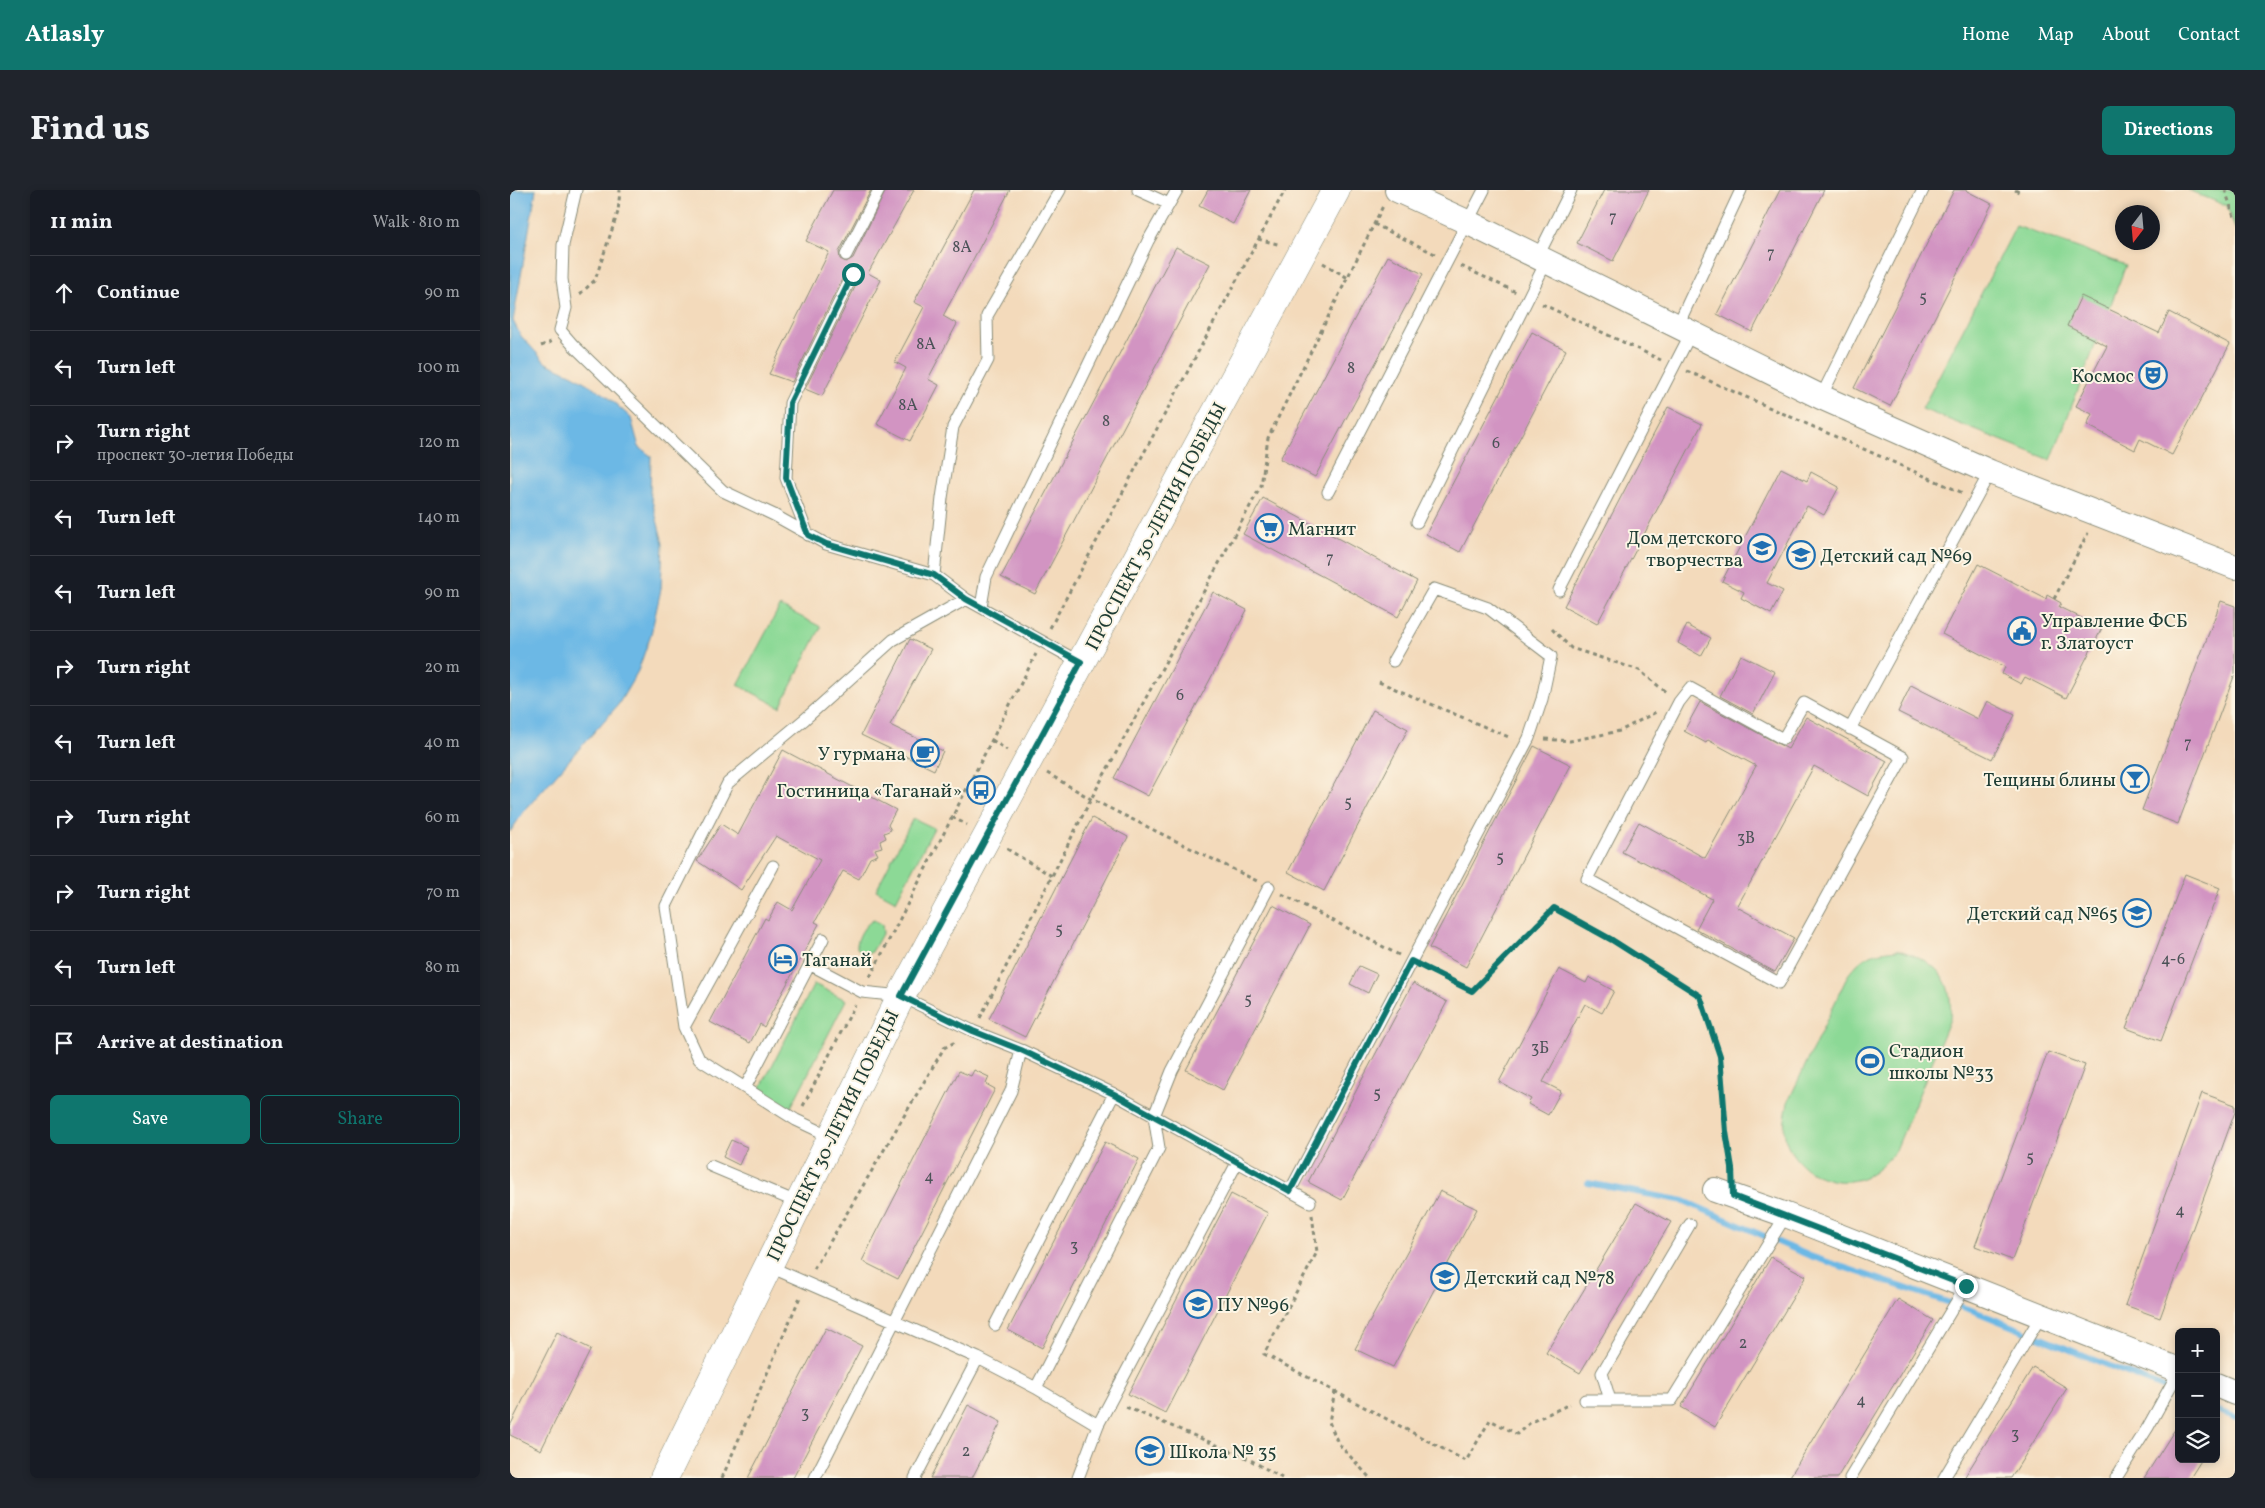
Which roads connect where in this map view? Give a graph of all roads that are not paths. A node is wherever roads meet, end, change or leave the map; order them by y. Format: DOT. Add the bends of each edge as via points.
graph roads {
  1 [pos="576,190"];
  2 [pos="879,190"];
  3 [pos="1060,190"];
  4 [pos="1138,190"];
  5 [pos="1177,190"];
  6 [pos="1336,190"];
  7 [pos="1484,190"];
  8 [pos="1571,190"];
  9 [pos="1741,190"];
  10 [pos="1923,190"];
  11 [pos="1392,194"];
  12 [pos="1169,204"];
  13 [pos="1467,222"];
  14 [pos="846,255"];
  15 [pos="1542,260"];
  16 [pos="853,274"];
  17 [pos="1684,330"];
  18 [pos="1821,397"];
  19 [pos="1990,472"];
  20 [pos="1328,492"];
  21 [pos="1416,522"];
  22 [pos="808,535"];
  23 [pos="2235,567"];
  24 [pos="934,575"];
  25 [pos="1559,590"];
  26 [pos="966,599"];
  27 [pos="981,607"];
  28 [pos="1393,660"];
  29 [pos="1081,662"];
  30 [pos="1850,728"];
  31 [pos="773,866"];
  32 [pos="1269,887"];
  33 [pos="823,939"];
  34 [pos="811,965"];
  35 [pos="901,996"];
  36 [pos="684,1027"];
  37 [pos="1021,1050"];
  38 [pos="745,1088"];
  39 [pos="1114,1094"];
  40 [pos="1154,1116"];
  41 [pos="832,1137"];
  42 [pos="1238,1161"];
  43 [pos="711,1166"];
  44 [pos="1290,1191"];
  45 [pos="1724,1193"];
  46 [pos="1310,1202"];
  47 [pos="799,1203"];
  48 [pos="1786,1215"];
  49 [pos="1690,1224"];
  50 [pos="768,1266"];
  51 [pos="1966,1286"];
  52 [pos="2041,1316"];
  53 [pos="894,1321"];
  54 [pos="995,1325"];
  55 [pos="978,1358"];
  56 [pos="2175,1369"];
  57 [pos="2178,1373"];
  58 [pos="2220,1387"];
  59 [pos="1036,1388"];
  60 [pos="2235,1393"];
  61 [pos="1585,1400"];
  62 [pos="1610,1400"];
  63 [pos="1098,1425"];
  64 [pos="664,1478"];
  65 [pos="815,1478"];
  66 [pos="915,1478"];
  67 [pos="1078,1478"];
  68 [pos="1850,1478"];
  69 [pos="1944,1478"];
  70 [pos="2116,1478"];
  1 -- 22 [label="lane" via="563,245 562,278 566,308 560,330 723,491 774,514"];
  2 -- 14 [label="lane"];
  3 -- 24 [label="lane" via="988,316 988,360 953,428"];
  4 -- 12 [label="lane"];
  5 -- 12 [label="lane"];
  6 -- 29 [label="main road, ПРОСПЕКТ 30-ЛЕТИЯ ПОБЕДЫ"];
  7 -- 13 [label="lane"];
  8 -- 15 [label="lane"];
  9 -- 17 [label="lane"];
  10 -- 18 [label="lane"];
  11 -- 13 [label="street"];
  12 -- 27 [label="lane" via="1148,241 986,577"];
  13 -- 15 [label="street"];
  13 -- 20 [label="lane"];
  15 -- 17 [label="street"];
  15 -- 21 [label="lane"];
  16 -- 22 [label="lane" via="790,403 786,478"];
  17 -- 18 [label="street"];
  17 -- 25 [label="lane"];
  18 -- 19 [label="street"];
  19 -- 23 [label="street"];
  19 -- 30 [label="lane"];
  22 -- 24 [label="lane" via="826,544"];
  24 -- 26 [label="lane"];
  26 -- 27 [label="lane"];
  26 -- 36 [label="lane" via="892,640 728,783 666,906"];
  27 -- 29 [label="lane"];
  28 -- 44 [label="lane" via="1434,589 1488,608 1551,656 1529,738"];
  29 -- 35 [label="main road, ПРОСПЕКТ 30-ЛЕТИЯ ПОБЕДЫ"];
  30 -- 30 [label="lane" via="1804,703 1783,739 1690,688 1679,702 1587,880 1779,983 1903,757"];
  31 -- 36 [label="lane"];
  32 -- 40 [label="lane" via="1172,1071"];
  33 -- 34 [label="lane"];
  34 -- 35 [label="lane" via="862,992"];
  34 -- 38 [label="lane"];
  35 -- 37 [label="lane"];
  35 -- 41 [label="main road, ПРОСПЕКТ 30-ЛЕТИЯ ПОБЕДЫ"];
  36 -- 38 [label="lane" via="699,1059"];
  37 -- 39 [label="lane"];
  37 -- 53 [label="lane" via="1011,1091"];
  38 -- 41 [label="lane" via="796,1120"];
  39 -- 40 [label="lane"];
  39 -- 54 [label="lane"];
  40 -- 42 [label="lane"];
  40 -- 59 [label="lane" via="1159,1148"];
  41 -- 47 [label="main road, ПРОСПЕКТ 30-ЛЕТИЯ ПОБЕДЫ"];
  42 -- 44 [label="lane"];
  42 -- 63 [label="lane"];
  43 -- 47 [label="lane"];
  44 -- 46 [label="lane"];
  45 -- 48 [label="street"];
  47 -- 50 [label="main road, ПРОСПЕКТ 30-ЛЕТИЯ ПОБЕДЫ"];
  48 -- 51 [label="street"];
  48 -- 62 [label="lane" via="1672,1400"];
  49 -- 62 [label="lane" via="1602,1373"];
  50 -- 53 [label="lane"];
  50 -- 64 [label="main road, ПРОСПЕКТ 30-ЛЕТИЯ ПОБЕДЫ"];
  51 -- 52 [label="street"];
  51 -- 68 [label="lane"];
  52 -- 56 [label="street"];
  52 -- 69 [label="lane"];
  53 -- 55 [label="lane"];
  53 -- 65 [label="lane"];
  55 -- 59 [label="lane"];
  55 -- 66 [label="lane"];
  57 -- 70 [label="lane"];
  58 -- 60 [label="street"];
  59 -- 63 [label="lane"];
  61 -- 62 [label="lane"];
  63 -- 67 [label="lane"];
}
